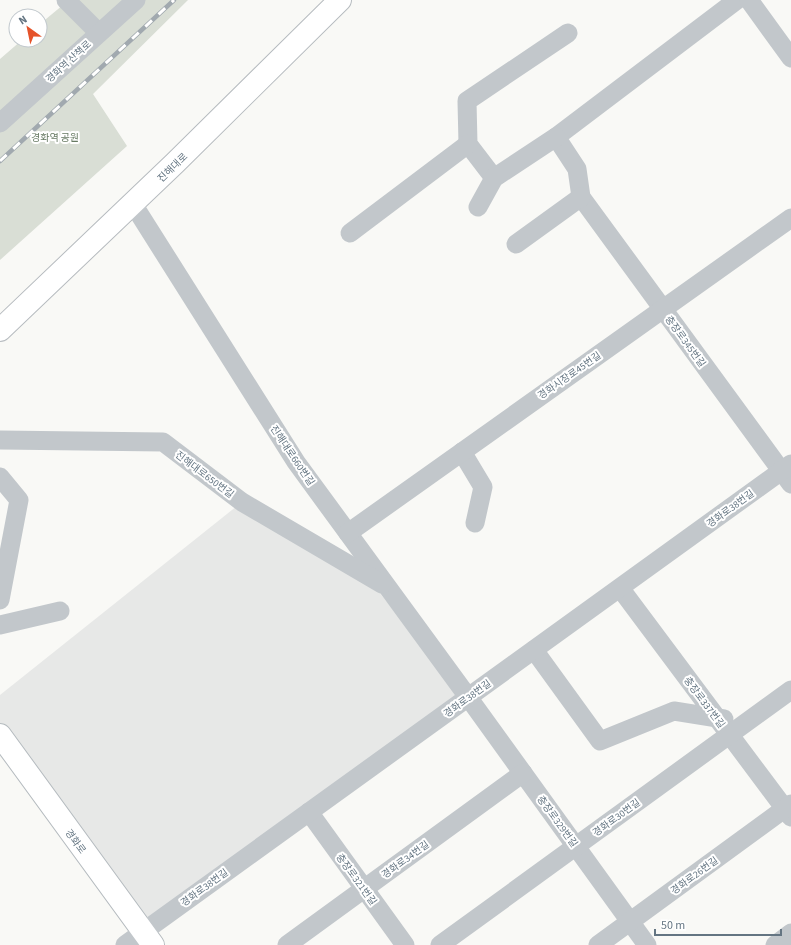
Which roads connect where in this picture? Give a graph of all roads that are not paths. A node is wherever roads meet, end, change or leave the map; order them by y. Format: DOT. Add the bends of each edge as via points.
graph roads {
  1 [pos="67,0"];
  2 [pos="136,0"];
  3 [pos="340,0"];
  4 [pos="737,0"];
  5 [pos="749,0"];
  6 [pos="99,33"];
  7 [pos="568,33"];
  8 [pos="791,58"];
  9 [pos="0,123"];
  10 [pos="556,137"];
  11 [pos="468,144"];
  12 [pos="494,178"];
  13 [pos="581,197"];
  14 [pos="133,204"];
  15 [pos="478,207"];
  16 [pos="791,218"];
  17 [pos="350,233"];
  18 [pos="516,244"];
  19 [pos="663,309"];
  20 [pos="0,330"];
  21 [pos="0,440"];
  22 [pos="462,452"];
  23 [pos="788,473"];
  24 [pos="0,477"];
  25 [pos="475,523"];
  26 [pos="348,533"];
  27 [pos="388,588"];
  28 [pos="620,588"];
  29 [pos="0,600"];
  30 [pos="60,611"];
  31 [pos="0,626"];
  32 [pos="534,650"];
  33 [pos="791,690"];
  34 [pos="468,697"];
  35 [pos="717,718"];
  36 [pos="746,723"];
  37 [pos="0,735"];
  38 [pos="729,735"];
  39 [pos="523,773"];
  40 [pos="789,810"];
  41 [pos="309,812"];
  42 [pos="576,846"];
  43 [pos="364,888"];
  44 [pos="630,922"];
  45 [pos="791,933"];
  46 [pos="148,938"];
  47 [pos="125,945"];
  48 [pos="286,945"];
  49 [pos="405,945"];
  50 [pos="440,945"];
  51 [pos="598,945"];
  52 [pos="647,945"];
  53 [pos="775,945"];
  1 -- 6 [label="street"];
  2 -- 6 [label="street, 경화역 산책로"];
  3 -- 14 [label="main road, 진해대로"];
  4 -- 10 [label="street"];
  5 -- 8 [label="street"];
  6 -- 9 [label="street, 경화역 산책로"];
  7 -- 11 [label="street" via="467,100"];
  10 -- 12 [label="street"];
  10 -- 13 [label="street" via="577,169"];
  11 -- 12 [label="street"];
  11 -- 17 [label="street"];
  12 -- 15 [label="street"];
  13 -- 18 [label="street"];
  13 -- 19 [label="street, 충장로345번길"];
  14 -- 20 [label="main road, 진해대로"];
  14 -- 26 [label="street, 진해대로660번길" via="296,462"];
  16 -- 19 [label="street, 경화시장로45번길"];
  19 -- 22 [label="street, 경화시장로45번길"];
  19 -- 23 [label="street, 충장로345번길"];
  21 -- 27 [label="street, 진해대로650번길" via="163,442 242,502"];
  22 -- 25 [label="street" via="482,487"];
  22 -- 26 [label="street, 경화시장로45번길"];
  23 -- 28 [label="street, 경화로38번길"];
  24 -- 29 [label="street" via="19,500"];
  26 -- 27 [label="street, 진해대로660번길"];
  27 -- 34 [label="street, 진해대로660번길"];
  28 -- 32 [label="street, 경화로38번길"];
  28 -- 35 [label="street, 충장로337번길"];
  30 -- 31 [label="street"];
  32 -- 34 [label="street, 경화로38번길"];
  32 -- 35 [label="street" via="600,741 674,711"];
  33 -- 36 [label="street, 경화로30번길"];
  34 -- 39 [label="street, 충장로329번길"];
  34 -- 41 [label="street, 경화로38번길"];
  35 -- 36 [label="street"];
  35 -- 38 [label="street, 충장로337번길"];
  36 -- 38 [label="street, 경화로30번길"];
  37 -- 46 [label="main road, 경화로"];
  38 -- 40 [label="street, 충장로337번길"];
  38 -- 42 [label="street, 경화로30번길"];
  39 -- 42 [label="street, 충장로329번길"];
  39 -- 43 [label="street, 경화로34번길"];
  40 -- 44 [label="street, 경화로26번길"];
  41 -- 43 [label="street, 충장로321번길"];
  41 -- 46 [label="street, 경화로38번길"];
  42 -- 44 [label="street, 충장로329번길"];
  42 -- 50 [label="street, 경화로30번길"];
  43 -- 48 [label="street, 경화로34번길"];
  43 -- 49 [label="street, 충장로321번길"];
  44 -- 51 [label="street, 경화로26번길"];
  44 -- 52 [label="street, 충장로329번길"];
  45 -- 53 [label="street"];
  46 -- 47 [label="street, 경화로38번길"];
}
